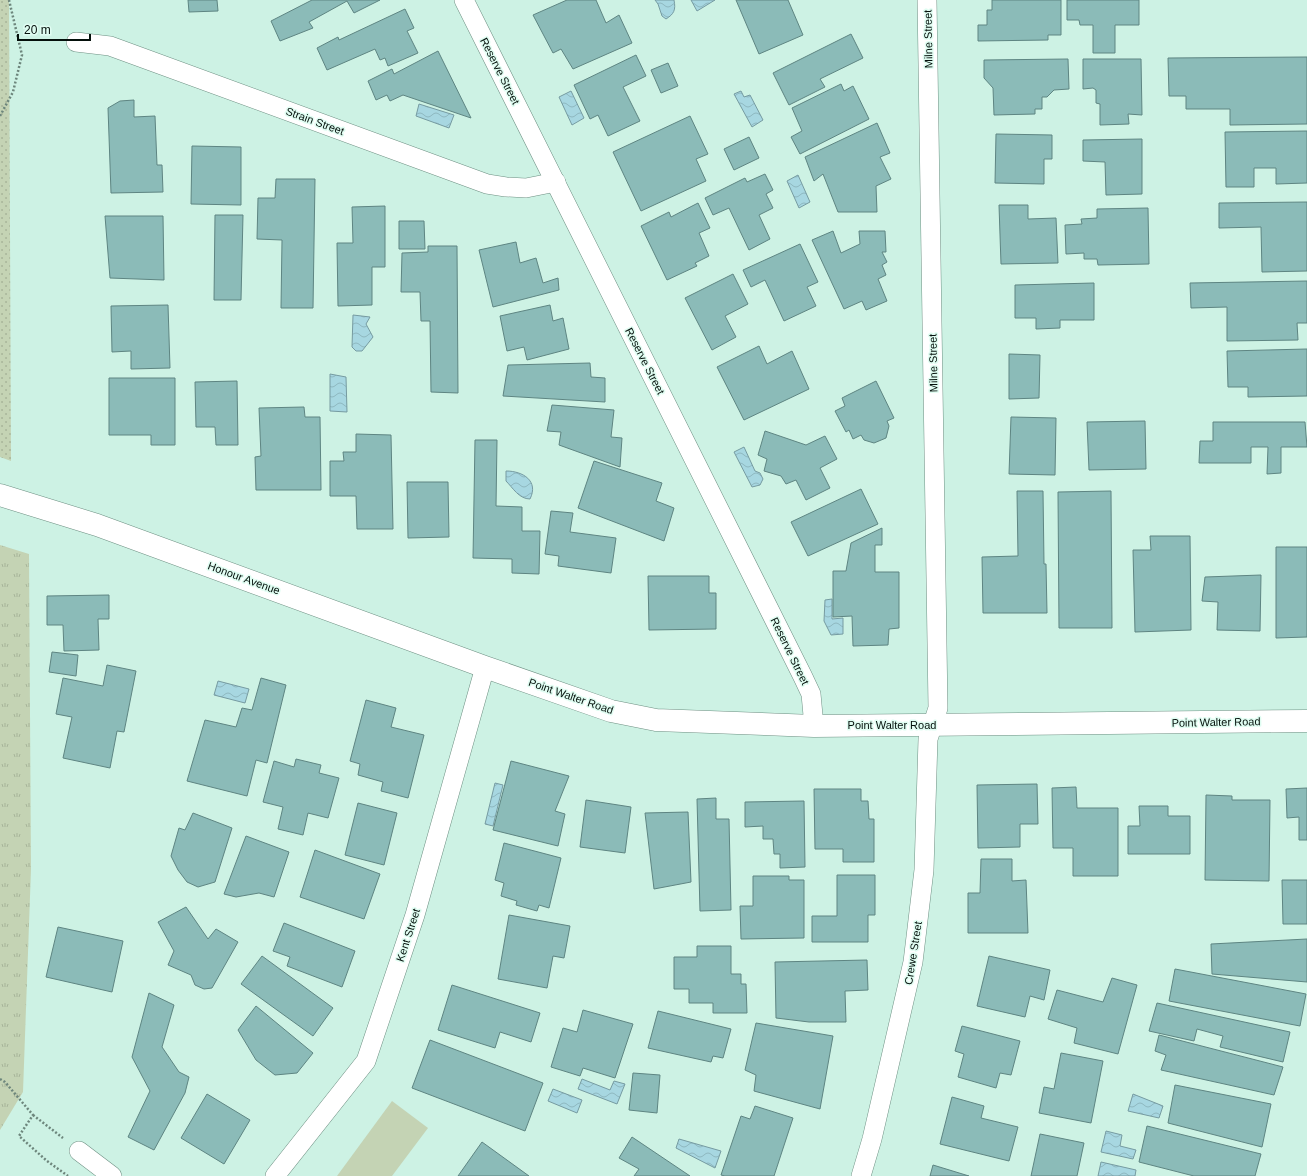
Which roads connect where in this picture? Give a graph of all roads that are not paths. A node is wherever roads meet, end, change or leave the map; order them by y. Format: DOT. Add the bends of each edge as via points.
graph roads {
  1 [pos="464,0"];
  2 [pos="927,0"];
  3 [pos="76,42"];
  4 [pos="556,182"];
  5 [pos="0,495"];
  6 [pos="485,666"];
  7 [pos="1307,721"];
  8 [pos="932,725"];
  9 [pos="814,726"];
  10 [pos="79,1151"];
  11 [pos="112,1176"];
  12 [pos="276,1176"];
  13 [pos="861,1176"];
  1 -- 4 [label="street, Reserve Street"];
  2 -- 8 [label="street, Milne Street" via="938,708"];
  3 -- 4 [label="street, Strain Street" via="110,46 486,184 526,188"];
  4 -- 9 [label="street, Reserve Street" via="803,677 811,694"];
  5 -- 6 [label="street, Honour Avenue" via="97,524"];
  6 -- 9 [label="street, Point Walter Road" via="611,711 656,720"];
  6 -- 12 [label="street, Kent Street" via="415,915 366,1061"];
  7 -- 8 [label="street, Point Walter Road"];
  8 -- 9 [label="street, Point Walter Road"];
  8 -- 13 [label="street, Crewe Street" via="928,739 924,870 913,962"];
  10 -- 11 [label="street"];
}
